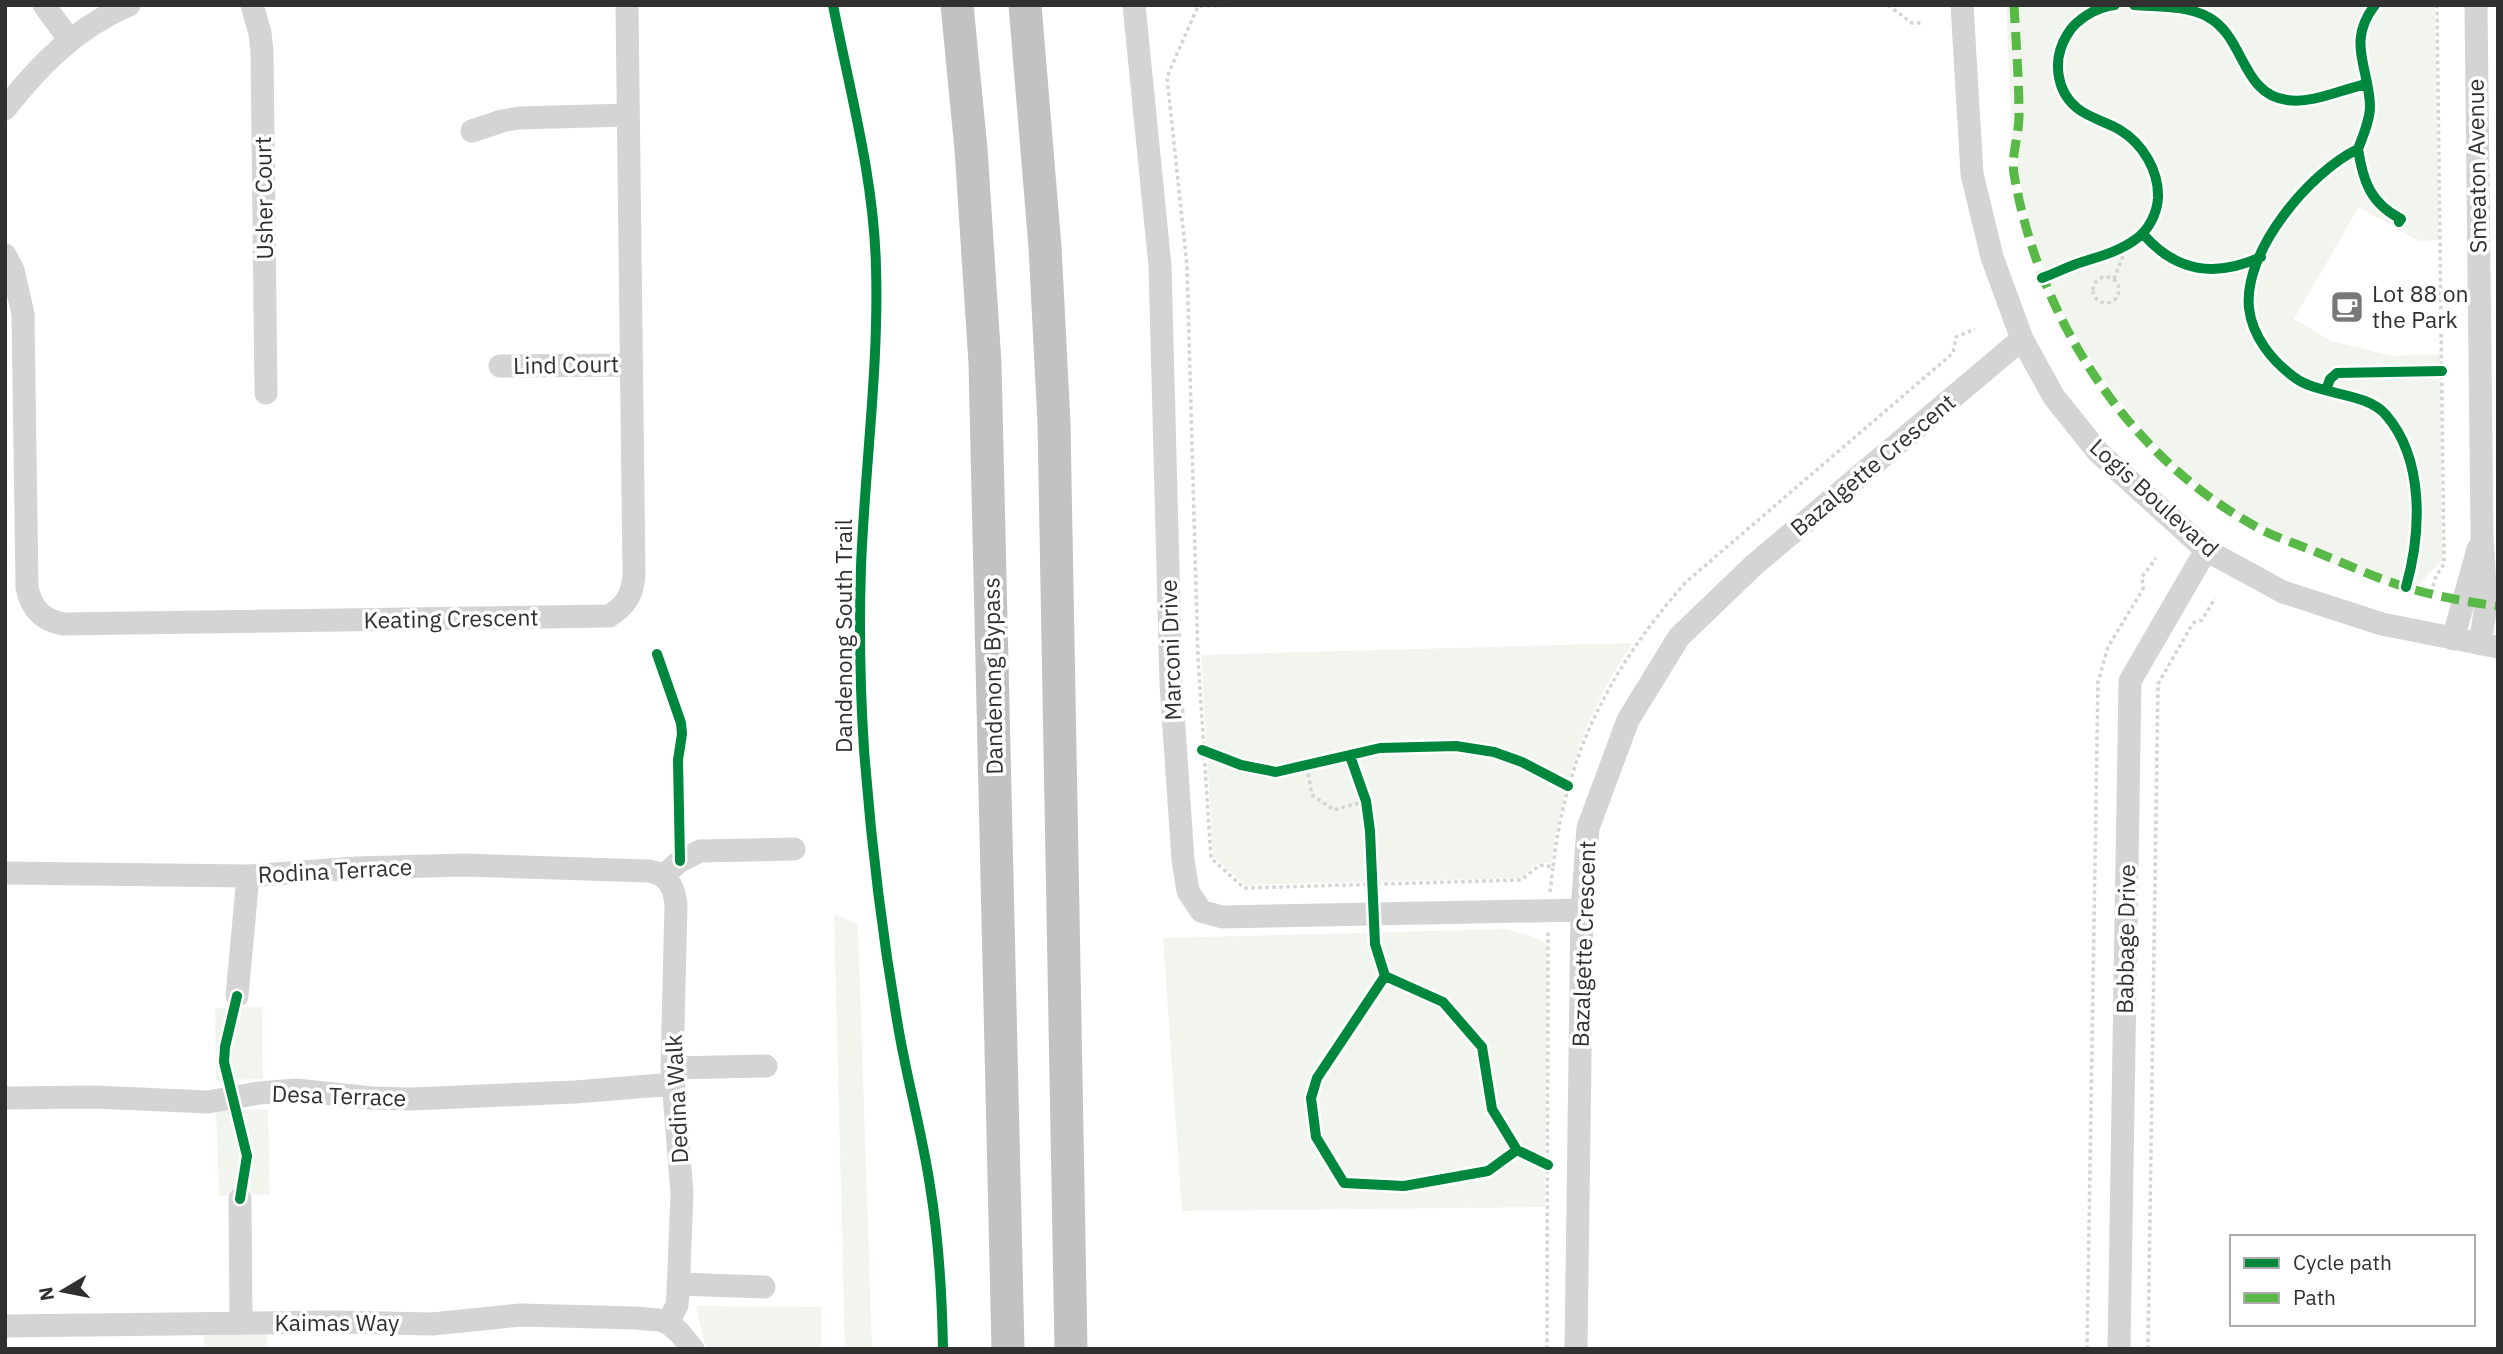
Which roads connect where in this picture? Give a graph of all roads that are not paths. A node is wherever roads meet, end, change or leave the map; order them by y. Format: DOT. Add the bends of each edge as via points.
graph roads {
  1 [pos="44,5"];
  2 [pos="129,5"];
  3 [pos="252,5"];
  4 [pos="627,5"];
  5 [pos="957,5"];
  6 [pos="1025,5"];
  7 [pos="1134,5"];
  8 [pos="1962,5"];
  9 [pos="2476,5"];
  10 [pos="69,39"];
  11 [pos="5,109"];
  12 [pos="628,115"];
  13 [pos="472,131"];
  14 [pos="5,255"];
  15 [pos="2022,339"];
  16 [pos="631,365"];
  17 [pos="500,366"];
  18 [pos="266,393"];
  19 [pos="2482,536"];
  20 [pos="2206,550"];
  21 [pos="2453,639"];
  22 [pos="2489,646"];
  23 [pos="794,849"];
  24 [pos="5,873"];
  25 [pos="248,876"];
  26 [pos="663,876"];
  27 [pos="1582,911"];
  28 [pos="237,996"];
  29 [pos="766,1066"];
  30 [pos="673,1076"];
  31 [pos="5,1098"];
  32 [pos="240,1199"];
  33 [pos="678,1284"];
  34 [pos="764,1287"];
  35 [pos="241,1324"];
  36 [pos="668,1324"];
  37 [pos="5,1326"];
  38 [pos="693,1349"];
  39 [pos="1008,1349"];
  40 [pos="1071,1349"];
  41 [pos="1576,1349"];
  42 [pos="2119,1349"];
  1 -- 10 [label="street"];
  2 -- 10 [label="street"];
  3 -- 18 [label="street, Usher Court" via="262,52"];
  4 -- 12 [label="street, Keating Crescent"];
  5 -- 39 [label="highway, Dandenong Bypass" via="985,363"];
  6 -- 40 [label="highway" via="1054,423"];
  7 -- 27 [label="street, Marconi Drive" via="1160,265 1171,684 1188,891 1202,911 1222,917"];
  8 -- 15 [label="street, Logis Boulevard" via="1972,174 1992,257"];
  9 -- 19 [label="street, Smeaton Avenue"];
  10 -- 11 [label="street"];
  12 -- 13 [label="street" via="519,118"];
  12 -- 16 [label="street, Keating Crescent"];
  14 -- 16 [label="street, Keating Crescent" via="23,314 27,588 39,614 63,624 609,616 626,602 633,585"];
  15 -- 20 [label="street, Logis Boulevard" via="2054,397 2098,452"];
  15 -- 27 [label="street, Bazalgette Crescent" via="1754,565 1679,637 1628,720 1588,828"];
  16 -- 17 [label="street, Lind Court"];
  19 -- 21 [label="street, Smeaton Avenue"];
  19 -- 22 [label="street, Smeaton Avenue"];
  20 -- 21 [label="street, Logis Boulevard" via="2283,592 2382,624"];
  20 -- 42 [label="street, Babbage Drive" via="2130,681"];
  21 -- 22 [label="street, Logis Boulevard"];
  23 -- 26 [label="street" via="700,851"];
  24 -- 25 [label="street, Rodina Terrace"];
  25 -- 26 [label="street, Rodina Terrace" via="463,865"];
  25 -- 28 [label="street"];
  26 -- 30 [label="street, Dedina Walk" via="673,887 676,904"];
  27 -- 41 [label="street, Bazalgette Crescent"];
  29 -- 30 [label="street, Desa Terrace"];
  30 -- 31 [label="street, Desa Terrace" via="575,1092 412,1099 296,1090 208,1102"];
  30 -- 33 [label="street, Dedina Walk" via="682,1193"];
  32 -- 35 [label="street"];
  33 -- 34 [label="street"];
  33 -- 36 [label="street, Dedina Walk" via="677,1305"];
  35 -- 36 [label="street, Kaimas Way" via="432,1324 536,1315 650,1319"];
  35 -- 37 [label="street, Kaimas Way"];
  36 -- 38 [label="street"];
}
